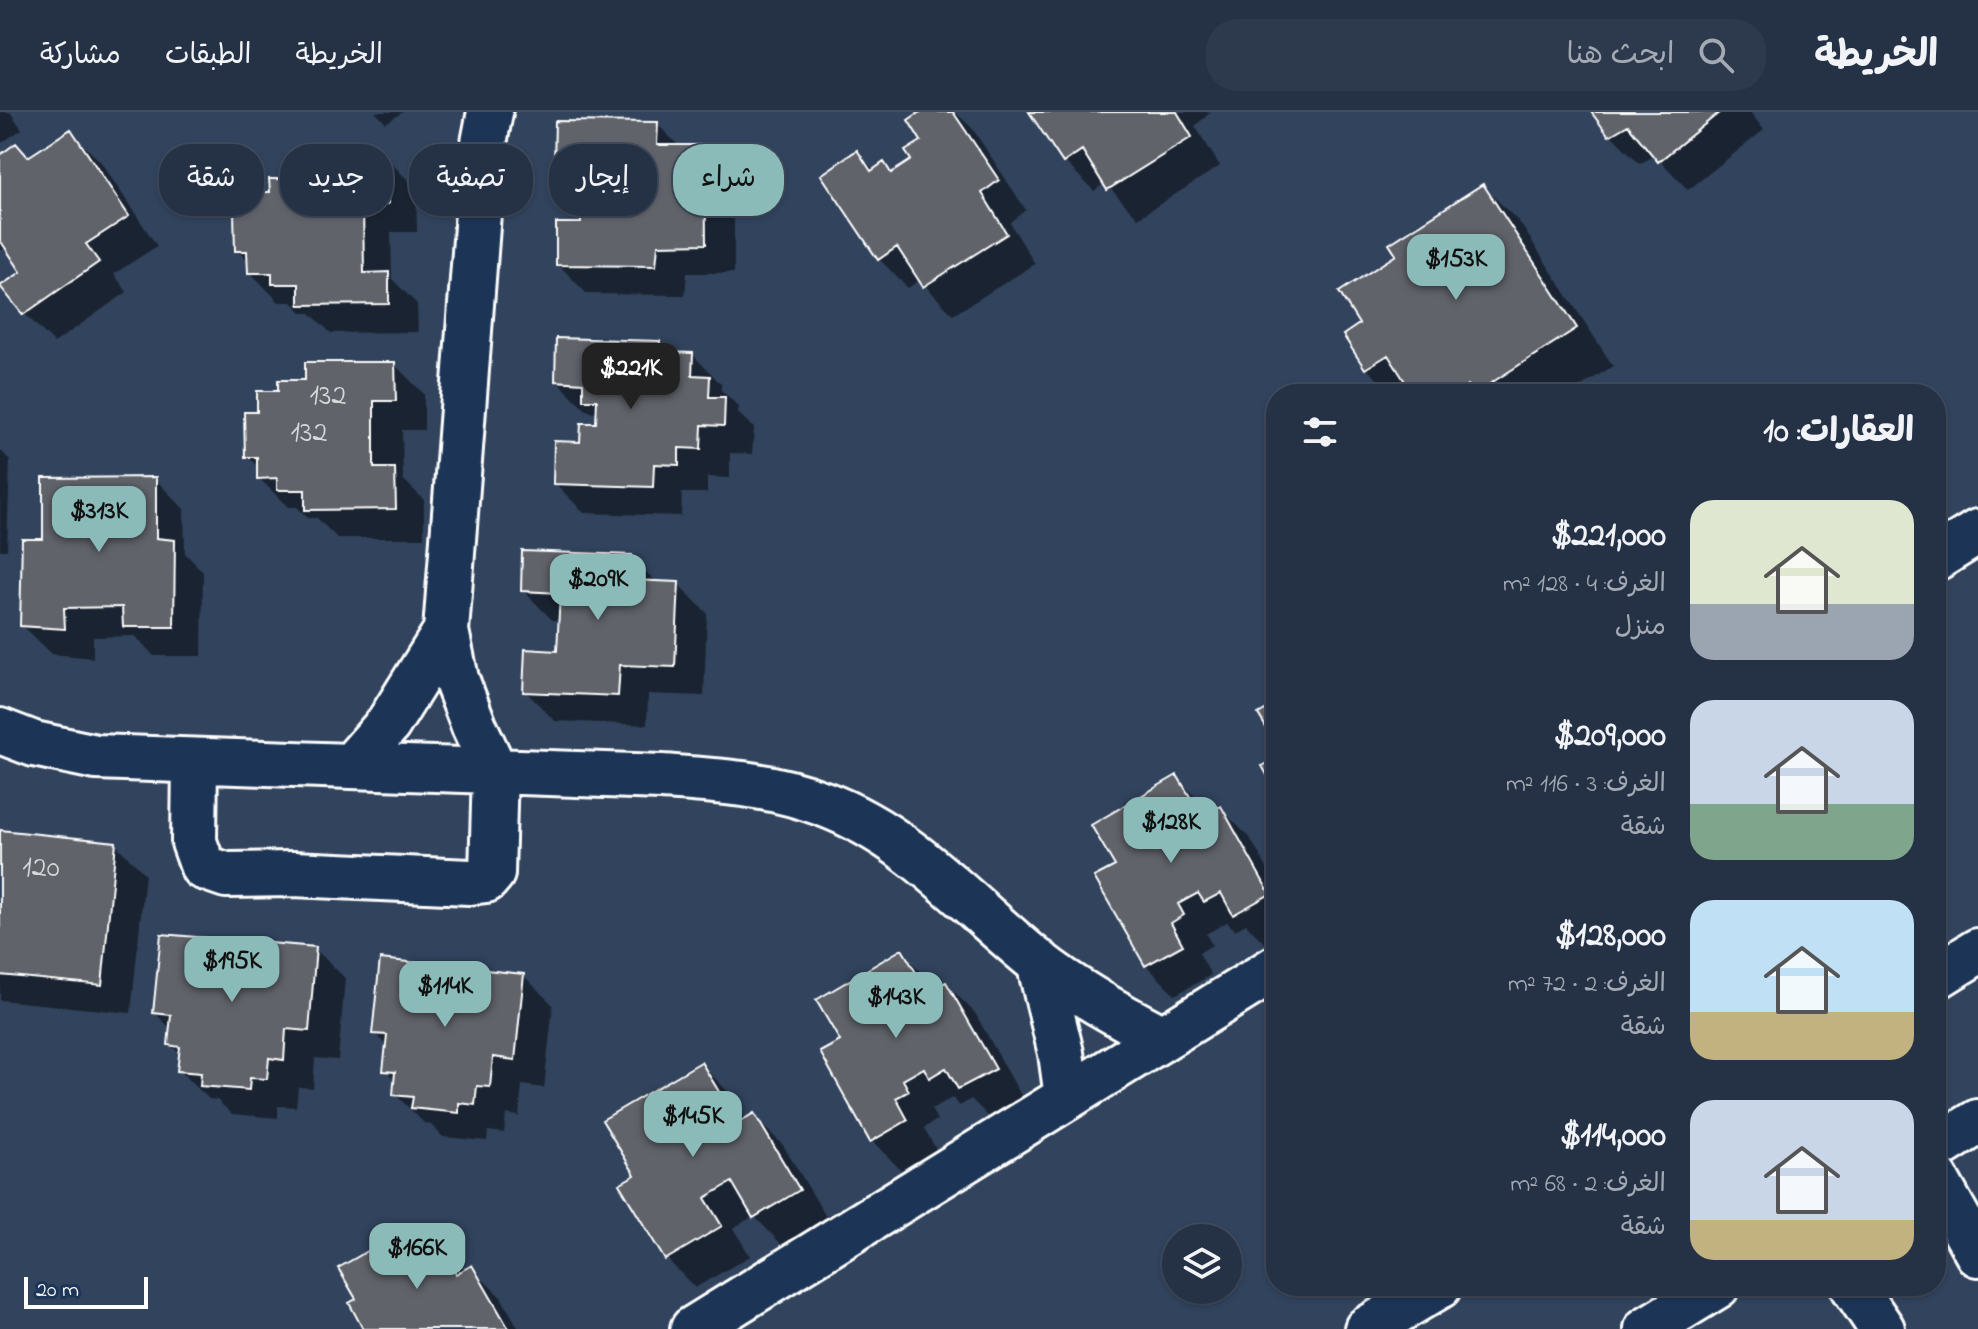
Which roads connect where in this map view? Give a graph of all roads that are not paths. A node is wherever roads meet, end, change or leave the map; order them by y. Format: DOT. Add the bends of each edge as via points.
graph roads {
  1 [pos="490,112"];
  2 [pos="1978,532"];
  3 [pos="1946,552"];
  4 [pos="446,631"];
  5 [pos="0,731"];
  6 [pos="195,761"];
  7 [pos="352,765"];
  8 [pos="495,771"];
  9 [pos="1978,951"];
  10 [pos="1039,962"];
  11 [pos="1946,971"];
  12 [pos="1266,974"];
  13 [pos="1163,1038"];
  14 [pos="1067,1097"];
  15 [pos="1978,1122"];
  16 [pos="1946,1142"];
  17 [pos="1946,1197"];
  18 [pos="1978,1254"];
  19 [pos="1416,1296"];
  20 [pos="1701,1296"];
  21 [pos="1860,1296"];
  22 [pos="693,1329"];
  23 [pos="1367,1329"];
  24 [pos="1647,1329"];
  25 [pos="1882,1329"];
  1 -- 4 [label="street"];
  2 -- 3 [label="street"];
  4 -- 7 [label="street" via="388,724"];
  4 -- 8 [label="street" via="456,679"];
  5 -- 6 [label="street" via="96,757"];
  6 -- 7 [label="street"];
  6 -- 8 [label="street" via="194,842 203,867 226,875 486,880 494,862"];
  7 -- 8 [label="street"];
  8 -- 10 [label="street" via="750,783 826,804 918,856"];
  9 -- 11 [label="street"];
  10 -- 13 [label="street"];
  10 -- 14 [label="street"];
  12 -- 13 [label="street"];
  13 -- 14 [label="street"];
  14 -- 22 [label="street"];
  15 -- 16 [label="street"];
  17 -- 18 [label="street"];
  19 -- 23 [label="street"];
  20 -- 24 [label="street"];
  21 -- 25 [label="street"];
}
